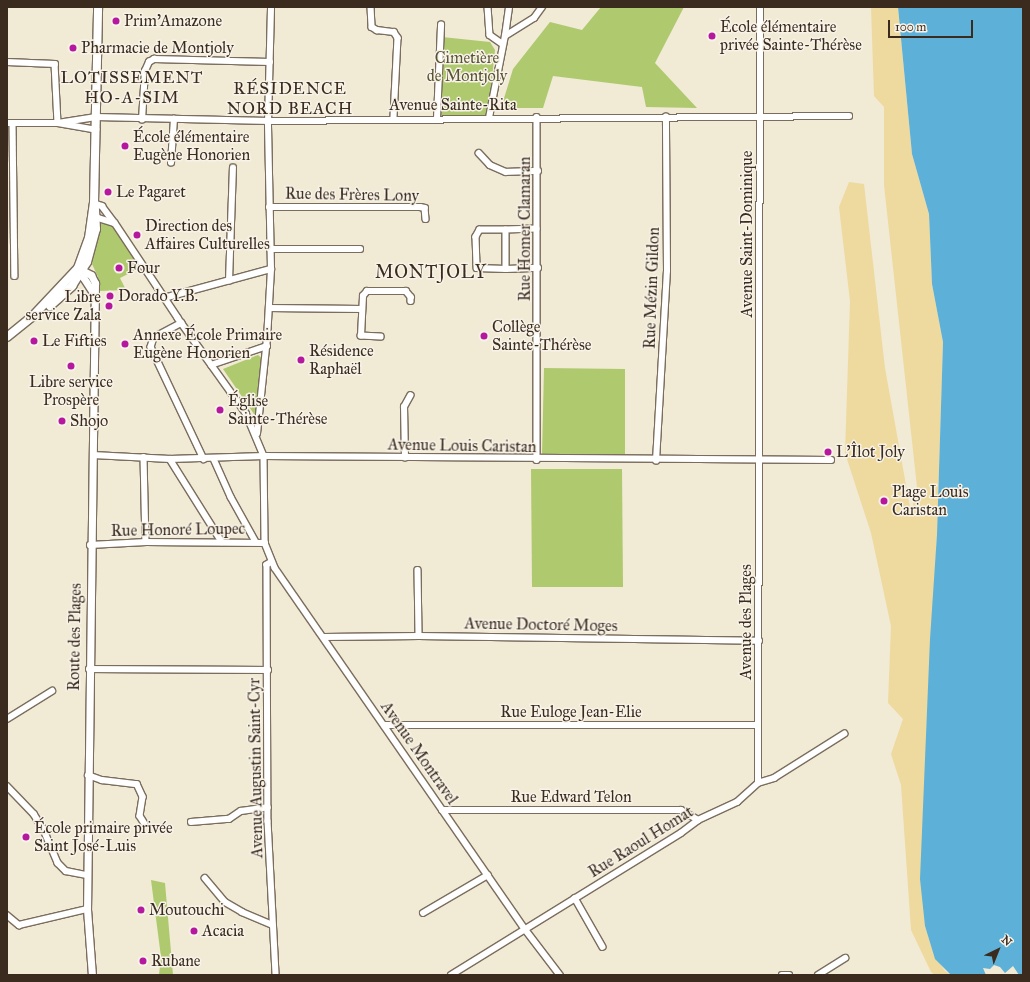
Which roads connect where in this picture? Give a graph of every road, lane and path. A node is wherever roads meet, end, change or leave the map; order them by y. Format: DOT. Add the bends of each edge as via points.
graph roads {
  1 [pos="98,7"];
  2 [pos="271,7"];
  3 [pos="371,7"];
  4 [pos="488,7"];
  5 [pos="509,7"];
  6 [pos="542,7"];
  7 [pos="760,7"];
  8 [pos="441,25"];
  9 [pos="505,36"];
  10 [pos="503,44"];
  11 [pos="7,62"];
  12 [pos="270,62"];
  13 [pos="759,116"];
  14 [pos="849,116"];
  15 [pos="96,117"];
  16 [pos="537,117"];
  17 [pos="666,117"];
  18 [pos="394,118"];
  19 [pos="437,118"];
  20 [pos="489,118"];
  21 [pos="174,119"];
  22 [pos="142,120"];
  23 [pos="269,121"];
  24 [pos="10,123"];
  25 [pos="58,123"];
  26 [pos="96,130"];
  27 [pos="479,153"];
  28 [pos="172,163"];
  29 [pos="233,168"];
  30 [pos="538,171"];
  31 [pos="93,207"];
  32 [pos="269,207"];
  33 [pos="98,218"];
  34 [pos="426,219"];
  35 [pos="115,223"];
  36 [pos="537,229"];
  37 [pos="506,230"];
  38 [pos="270,249"];
  39 [pos="360,249"];
  40 [pos="80,268"];
  41 [pos="538,268"];
  42 [pos="271,269"];
  43 [pos="506,269"];
  44 [pos="15,276"];
  45 [pos="229,281"];
  46 [pos="88,284"];
  47 [pos="72,286"];
  48 [pos="95,298"];
  49 [pos="164,298"];
  50 [pos="411,301"];
  51 [pos="269,308"];
  52 [pos="362,308"];
  53 [pos="32,317"];
  54 [pos="182,323"];
  55 [pos="7,337"];
  56 [pos="381,337"];
  57 [pos="267,346"];
  58 [pos="211,365"];
  59 [pos="410,396"];
  60 [pos="257,437"];
  61 [pos="93,455"];
  62 [pos="264,456"];
  63 [pos="144,457"];
  64 [pos="214,458"];
  65 [pos="405,458"];
  66 [pos="170,459"];
  67 [pos="204,459"];
  68 [pos="537,460"];
  69 [pos="831,460"];
  70 [pos="656,461"];
  71 [pos="760,461"];
  72 [pos="146,542"];
  73 [pos="222,542"];
  74 [pos="256,542"];
  75 [pos="265,542"];
  76 [pos="90,545"];
  77 [pos="272,562"];
  78 [pos="418,570"];
  79 [pos="419,636"];
  80 [pos="324,637"];
  81 [pos="759,641"];
  82 [pos="89,669"];
  83 [pos="268,670"];
  84 [pos="52,691"];
  85 [pos="7,719"];
  86 [pos="758,725"];
  87 [pos="384,726"];
  88 [pos="844,734"];
  89 [pos="88,775"];
  90 [pos="758,783"];
  91 [pos="7,786"];
  92 [pos="268,807"];
  93 [pos="442,810"];
  94 [pos="698,820"];
  95 [pos="191,822"];
  96 [pos="145,824"];
  97 [pos="87,875"];
  98 [pos="488,875"];
  99 [pos="206,878"];
  100 [pos="575,898"];
  101 [pos="87,909"];
  102 [pos="424,913"];
  103 [pos="7,915"];
  104 [pos="272,925"];
  105 [pos="525,929"];
  106 [pos="603,947"];
  107 [pos="845,958"];
  108 [pos="92,975"];
  109 [pos="276,975"];
  110 [pos="451,975"];
  111 [pos="560,975"];
  112 [pos="782,975"];
  113 [pos="790,975"];
  114 [pos="818,975"];
  1 -- 15 [label="main road"];
  2 -- 12 [label="street"];
  3 -- 18 [label="street" via="372,27 394,32 398,38"];
  4 -- 10 [label="street" via="490,35"];
  5 -- 9 [label="street"];
  6 -- 9 [label="street" via="534,18"];
  7 -- 13 [label="street, Avenue Saint-Dominique"];
  8 -- 19 [label="street"];
  9 -- 10 [label="street"];
  10 -- 20 [label="street"];
  11 -- 25 [label="street" via="55,64"];
  12 -- 22 [label="street" via="154,59 149,62 145,71"];
  12 -- 23 [label="street"];
  13 -- 14 [label="street, Avenue Sainte-Rita"];
  13 -- 17 [label="street, Avenue Sainte-Rita"];
  13 -- 71 [label="street, Avenue Saint-Dominique"];
  15 -- 22 [label="street, Avenue Sainte-Rita"];
  15 -- 25 [label="street, Avenue Sainte-Rita"];
  15 -- 26 [label="main road"];
  16 -- 17 [label="street, Avenue Sainte-Rita"];
  16 -- 20 [label="street, Avenue Sainte-Rita"];
  16 -- 30 [label="street, Rue Homer Clamaran"];
  17 -- 70 [label="street, Rue Mézin Gildon" via="667,271"];
  18 -- 19 [label="street, Avenue Sainte-Rita"];
  18 -- 23 [label="street, Avenue Sainte-Rita"];
  19 -- 20 [label="street, Avenue Sainte-Rita"];
  21 -- 22 [label="street, Avenue Sainte-Rita"];
  21 -- 23 [label="street, Avenue Sainte-Rita"];
  21 -- 28 [label="street"];
  23 -- 32 [label="street"];
  24 -- 25 [label="street"];
  24 -- 44 [label="street"];
  25 -- 26 [label="street"];
  26 -- 31 [label="main road"];
  27 -- 30 [label="street" via="490,165 506,172"];
  29 -- 45 [label="street"];
  30 -- 36 [label="street, Rue Homer Clamaran"];
  31 -- 33 [label="main road"];
  31 -- 35 [label="street, Avenue Montravel" via="102,206"];
  31 -- 40 [label="main road" via="89,238"];
  32 -- 34 [label="street, Rue des Frères Lony" via="420,207 425,208"];
  32 -- 38 [label="street"];
  33 -- 35 [label="street"];
  33 -- 40 [label="main road" via="93,248"];
  35 -- 49 [label="street, Avenue Montravel"];
  36 -- 37 [label="street"];
  36 -- 41 [label="street, Rue Homer Clamaran"];
  37 -- 43 [label="street"];
  37 -- 43 [label="street" via="480,230 476,237 478,268"];
  38 -- 39 [label="street"];
  38 -- 42 [label="street"];
  40 -- 46 [label="street, Route des Plages" via="82,277"];
  40 -- 47 [label="main road"];
  40 -- 48 [label="street, Route des Plages" via="94,280"];
  40 -- 53 [label="main road"];
  41 -- 43 [label="street"];
  41 -- 68 [label="street, Rue Homer Clamaran"];
  42 -- 45 [label="street"];
  42 -- 51 [label="street"];
  45 -- 49 [label="street"];
  46 -- 47 [label="street" via="79,282"];
  46 -- 48 [label="street, Route des Plages"];
  47 -- 53 [label="main road" via="44,311"];
  48 -- 61 [label="street, Route des Plages"];
  49 -- 54 [label="street, Avenue Montravel"];
  50 -- 52 [label="street" via="406,291 367,291 363,296"];
  51 -- 52 [label="street"];
  51 -- 57 [label="street"];
  52 -- 56 [label="street" via="361,336"];
  53 -- 55 [label="main road"];
  54 -- 58 [label="street, Avenue Montravel"];
  54 -- 67 [label="street" via="154,338 151,347"];
  57 -- 58 [label="street"];
  57 -- 60 [label="street"];
  58 -- 60 [label="street, Avenue Montravel" via="246,412"];
  59 -- 65 [label="street" via="404,408"];
  60 -- 62 [label="street, Avenue Montravel"];
  61 -- 63 [label="street, Avenue Louis Caristan"];
  61 -- 76 [label="street, Route des Plages"];
  62 -- 64 [label="street, Avenue Louis Caristan"];
  62 -- 65 [label="street, Avenue Louis Caristan"];
  62 -- 75 [label="street, Avenue Montravel"];
  63 -- 66 [label="street, Avenue Louis Caristan"];
  63 -- 72 [label="street"];
  64 -- 67 [label="street, Avenue Louis Caristan"];
  64 -- 74 [label="street" via="231,497"];
  65 -- 68 [label="street, Avenue Louis Caristan"];
  66 -- 67 [label="street, Avenue Louis Caristan"];
  66 -- 73 [label="street"];
  68 -- 70 [label="street, Avenue Louis Caristan"];
  69 -- 71 [label="street, Avenue Louis Caristan"];
  70 -- 71 [label="street, Avenue Louis Caristan"];
  71 -- 81 [label="street, Avenue des Plages"];
  72 -- 73 [label="street, Rue Honoré Loupec"];
  72 -- 76 [label="street, Rue Honoré Loupec"];
  73 -- 74 [label="street, Rue Honoré Loupec"];
  74 -- 75 [label="street, Rue Honoré Loupec"];
  75 -- 77 [label="street, Avenue Montravel"];
  76 -- 82 [label="street, Route des Plages"];
  77 -- 80 [label="street, Avenue Montravel"];
  77 -- 83 [label="street, Avenue Augustin Saint-Cyr" via="268,565"];
  78 -- 79 [label="street"];
  79 -- 80 [label="street, Avenue Doctoré Moges"];
  79 -- 81 [label="street, Avenue Doctoré Moges"];
  80 -- 87 [label="street, Avenue Montravel"];
  81 -- 86 [label="street, Avenue des Plages"];
  82 -- 83 [label="street"];
  82 -- 89 [label="street, Route des Plages"];
  83 -- 92 [label="street, Avenue Augustin Saint-Cyr"];
  84 -- 85 [label="street"];
  86 -- 87 [label="street, Rue Euloge Jean-Elie"];
  86 -- 90 [label="street, Avenue des Plages"];
  87 -- 93 [label="street, Avenue Montravel"];
  88 -- 90 [label="street, Rue Raoul Homat" via="774,778"];
  89 -- 96 [label="street" via="102,780 137,784 143,797 140,816"];
  89 -- 97 [label="street, Route des Plages"];
  90 -- 94 [label="street, Rue Raoul Homat" via="737,802"];
  91 -- 97 [label="street" via="37,820 58,863 66,871"];
  92 -- 95 [label="street" via="241,812 229,819"];
  92 -- 104 [label="street, Avenue Augustin Saint-Cyr"];
  93 -- 94 [label="street, Rue Edward Telon" via="681,810"];
  93 -- 98 [label="street, Avenue Montravel"];
  94 -- 100 [label="street, Rue Raoul Homat" via="682,833"];
  97 -- 101 [label="street, Route des Plages"];
  98 -- 102 [label="street"];
  98 -- 105 [label="street, Avenue Montravel"];
  99 -- 104 [label="street" via="225,902"];
  100 -- 105 [label="street, Rue Raoul Homat"];
  100 -- 106 [label="street"];
  101 -- 103 [label="street" via="19,925"];
  101 -- 108 [label="street, Route des Plages"];
  104 -- 109 [label="street, Avenue Augustin Saint-Cyr"];
  105 -- 110 [label="street, Rue Raoul Homat"];
  105 -- 111 [label="street, Avenue Montravel"];
  107 -- 114 [label="street"];
  112 -- 113 [label="street"];
}
